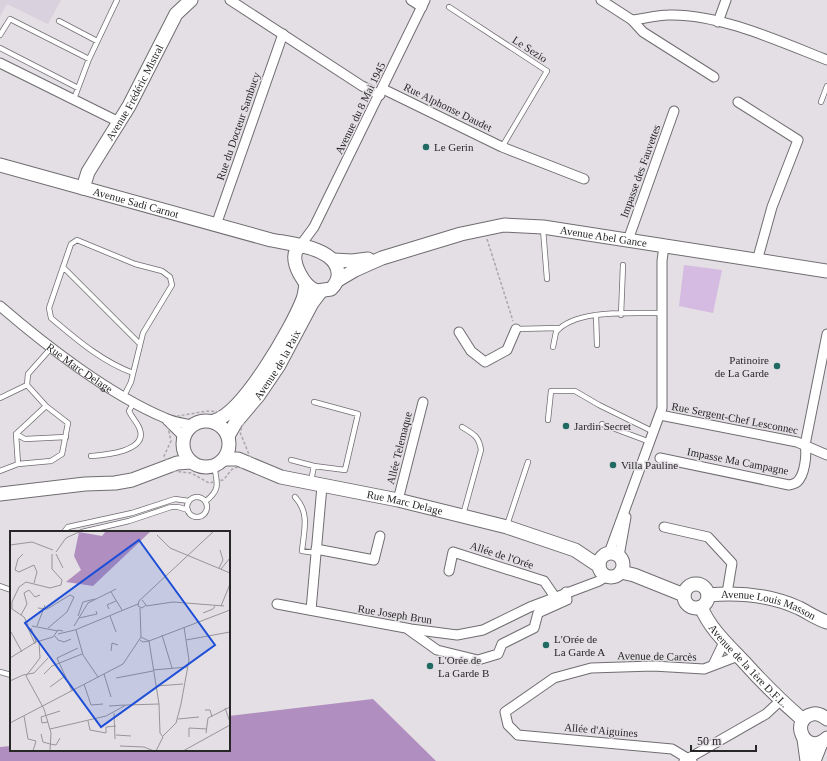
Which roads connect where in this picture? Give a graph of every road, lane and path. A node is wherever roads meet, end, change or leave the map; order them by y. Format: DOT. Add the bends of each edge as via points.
graph roads {
  1 [pos="117,0"];
  2 [pos="192,0"];
  3 [pos="230,0"];
  4 [pos="411,0"];
  5 [pos="601,0"];
  6 [pos="726,0"];
  7 [pos="424,3"];
  8 [pos="449,7"];
  9 [pos="632,20"];
  10 [pos="59,21"];
  11 [pos="718,22"];
  12 [pos="283,34"];
  13 [pos="0,36"];
  14 [pos="98,41"];
  15 [pos="0,48"];
  16 [pos="89,59"];
  17 [pos="827,60"];
  18 [pos="0,63"];
  19 [pos="714,76"];
  20 [pos="827,86"];
  21 [pos="78,88"];
  22 [pos="381,92"];
  23 [pos="74,99"];
  24 [pos="738,102"];
  25 [pos="821,102"];
  26 [pos="674,110"];
  27 [pos="119,122"];
  28 [pos="502,147"];
  29 [pos="0,165"];
  30 [pos="584,179"];
  31 [pos="83,188"];
  32 [pos="216,225"];
  33 [pos="314,227"];
  34 [pos="484,228"];
  35 [pos="543,228"];
  36 [pos="628,240"];
  37 [pos="664,246"];
  38 [pos="314,249"];
  39 [pos="298,252"];
  40 [pos="382,258"];
  41 [pos="333,260"];
  42 [pos="757,261"];
  43 [pos="623,265"];
  44 [pos="63,267"];
  45 [pos="827,271"];
  46 [pos="547,279"];
  47 [pos="338,280"];
  48 [pos="306,284"];
  49 [pos="321,291"];
  50 [pos="0,306"];
  51 [pos="663,313"];
  52 [pos="596,315"];
  53 [pos="621,315"];
  54 [pos="559,328"];
  55 [pos="516,329"];
  56 [pos="459,332"];
  57 [pos="827,334"];
  58 [pos="139,343"];
  59 [pos="597,345"];
  60 [pos="52,347"];
  61 [pos="553,347"];
  62 [pos="824,366"];
  63 [pos="132,373"];
  64 [pos="27,385"];
  65 [pos="124,396"];
  66 [pos="0,398"];
  67 [pos="134,402"];
  68 [pos="314,402"];
  69 [pos="423,402"];
  70 [pos="46,406"];
  71 [pos="229,406"];
  72 [pos="660,415"];
  73 [pos="178,416"];
  74 [pos="166,418"];
  75 [pos="246,420"];
  76 [pos="548,420"];
  77 [pos="214,421"];
  78 [pos="602,424"];
  79 [pos="192,425"];
  80 [pos="462,427"];
  81 [pos="168,428"];
  82 [pos="654,432"];
  83 [pos="16,434"];
  84 [pos="66,437"];
  85 [pos="183,440"];
  86 [pos="229,440"];
  87 [pos="650,442"];
  88 [pos="804,445"];
  89 [pos="827,455"];
  90 [pos="90,456"];
  91 [pos="164,456"];
  92 [pos="660,458"];
  93 [pos="291,460"];
  94 [pos="191,462"];
  95 [pos="219,462"];
  96 [pos="247,462"];
  97 [pos="528,462"];
  98 [pos="18,464"];
  99 [pos="314,466"];
  100 [pos="171,467"];
  101 [pos="0,471"];
  102 [pos="217,482"];
  103 [pos="85,484"];
  104 [pos="316,484"];
  105 [pos="3,493"];
  106 [pos="295,497"];
  107 [pos="398,500"];
  108 [pos="190,501"];
  109 [pos="206,501"];
  110 [pos="188,510"];
  111 [pos="463,515"];
  112 [pos="507,527"];
  113 [pos="664,527"];
  114 [pos="65,531"];
  115 [pos="86,531"];
  116 [pos="380,536"];
  117 [pos="316,551"];
  118 [pos="610,564"];
  119 [pos="449,571"];
  120 [pos="0,586"];
  121 [pos="10,590"];
  122 [pos="566,592"];
  123 [pos="685,592"];
  124 [pos="727,593"];
  125 [pos="708,595"];
  126 [pos="555,597"];
  127 [pos="277,604"];
  128 [pos="700,607"];
  129 [pos="311,610"];
  130 [pos="826,620"];
  131 [pos="408,629"];
  132 [pos="724,642"];
  133 [pos="738,656"];
  134 [pos="713,665"];
  135 [pos="0,672"];
  136 [pos="10,675"];
  137 [pos="780,701"];
  138 [pos="824,714"];
  139 [pos="803,720"];
  140 [pos="508,725"];
  141 [pos="804,739"];
  142 [pos="824,741"];
  143 [pos="688,760"];
  144 [pos="807,761"];
  145 [pos="814,761"];
  1 -- 14 [label="lane"];
  2 -- 27 [label="street, Avenue Frédéric Mistral" via="176,14"];
  3 -- 12 [label="street, Rue Alphonse Daudet"];
  4 -- 7 [label="street"];
  5 -- 9 [label="street"];
  6 -- 11 [label="street"];
  7 -- 22 [label="street, Avenue du 8 Mai 1945"];
  8 -- 28 [label="lane, Le Sezio" via="547,70"];
  9 -- 11 [label="street" via="669,14"];
  9 -- 19 [label="street" via="643,32"];
  10 -- 14 [label="lane"];
  11 -- 17 [label="street" via="765,36"];
  12 -- 22 [label="street, Rue Alphonse Daudet" via="362,86"];
  12 -- 32 [label="street, Rue du Docteur Sambucy"];
  13 -- 16 [label="lane" via="10,19"];
  14 -- 16 [label="lane"];
  15 -- 21 [label="lane"];
  16 -- 21 [label="lane"];
  18 -- 23 [label="street"];
  20 -- 25 [label="lane"];
  21 -- 23 [label="lane"];
  22 -- 28 [label="street, Rue Alphonse Daudet"];
  22 -- 33 [label="street, Avenue du 8 Mai 1945"];
  23 -- 27 [label="street"];
  24 -- 42 [label="street" via="798,140 772,207"];
  26 -- 36 [label="street, Impasse des Fauvettes"];
  27 -- 31 [label="street, Avenue Frédéric Mistral" via="88,172"];
  28 -- 30 [label="street, Rue Alphonse Daudet"];
  29 -- 31 [label="street, Avenue Sadi Carnot"];
  31 -- 32 [label="street, Avenue Sadi Carnot"];
  32 -- 39 [label="street, Avenue Sadi Carnot" via="272,240"];
  33 -- 38 [label="street, Avenue du 8 Mai 1945"];
  33 -- 39 [label="street, Avenue du 8 Mai 1945"];
  34 -- 35 [label="street, Avenue Abel Gance" via="504,225"];
  34 -- 40 [label="street, Avenue Abel Gance"];
  34 -- 55 [label="path"];
  35 -- 36 [label="street, Avenue Abel Gance"];
  35 -- 46 [label="lane"];
  36 -- 37 [label="street, Avenue Abel Gance"];
  37 -- 42 [label="street, Avenue Abel Gance"];
  37 -- 51 [label="street, Rue Joseph Brun"];
  38 -- 39 [label="street"];
  38 -- 41 [label="street"];
  39 -- 48 [label="street"];
  40 -- 41 [label="street, Avenue Abel Gance"];
  40 -- 47 [label="street, Avenue Abel Gance"];
  41 -- 47 [label="street" via="337,267"];
  42 -- 45 [label="street, Avenue Abel Gance"];
  43 -- 53 [label="lane"];
  44 -- 58 [label="lane"];
  44 -- 58 [label="lane" via="71,244 77,240 135,264 162,271 170,277 172,285"];
  44 -- 63 [label="lane" via="49,308 51,318 114,366"];
  47 -- 49 [label="street" via="331,289"];
  48 -- 49 [label="street" via="314,290"];
  48 -- 77 [label="street, Avenue de la Paix" via="304,298 271,359 250,390 228,414"];
  49 -- 86 [label="street, Avenue de la Paix" via="279,365 236,422"];
  50 -- 60 [label="street, Rue Marc Delage"];
  51 -- 53 [label="lane"];
  51 -- 72 [label="street, Rue Joseph Brun"];
  52 -- 53 [label="lane"];
  52 -- 54 [label="lane" via="570,320"];
  52 -- 59 [label="lane"];
  54 -- 55 [label="lane"];
  54 -- 61 [label="lane"];
  55 -- 56 [label="street" via="507,350 485,362 470,351"];
  57 -- 62 [label="street, Impasse Ma Campagne"];
  58 -- 63 [label="lane"];
  60 -- 64 [label="lane" via="28,374"];
  60 -- 65 [label="street, Rue Marc Delage"];
  62 -- 88 [label="street, Impasse Ma Campagne"];
  63 -- 65 [label="lane" via="131,382"];
  64 -- 66 [label="lane"];
  64 -- 70 [label="lane"];
  65 -- 67 [label="street, Rue Marc Delage"];
  67 -- 74 [label="street, Rue Marc Delage"];
  67 -- 90 [label="lane" via="129,411 141,432 140,439 132,447 118,453"];
  68 -- 99 [label="lane" via="358,414 345,470"];
  69 -- 107 [label="street, Allée Telemaque"];
  70 -- 83 [label="lane"];
  70 -- 84 [label="lane" via="68,423"];
  71 -- 73 [label="path" via="221,412 206,411"];
  72 -- 82 [label="street, Rue Joseph Brun"];
  72 -- 88 [label="street, Rue Sergent-Chef Lesconnec"];
  74 -- 79 [label="street, Rue Marc Delage"];
  74 -- 85 [label="street, Rue Marc Delage"];
  75 -- 96 [label="path" via="240,432"];
  76 -- 82 [label="lane" via="550,391 575,390"];
  77 -- 79 [label="street" via="206,420"];
  77 -- 86 [label="street" via="220,425"];
  78 -- 87 [label="lane"];
  79 -- 85 [label="street"];
  80 -- 111 [label="lane" via="476,435 480,440 481,450"];
  81 -- 91 [label="path" via="172,441"];
  82 -- 87 [label="street, Rue Joseph Brun"];
  83 -- 84 [label="lane" via="25,439"];
  83 -- 98 [label="lane"];
  84 -- 98 [label="lane" via="62,454 51,461"];
  85 -- 94 [label="street" via="185,454"];
  85 -- 103 [label="street" via="166,459"];
  86 -- 95 [label="street" via="229,449"];
  86 -- 96 [label="street, Rue Marc Delage"];
  87 -- 118 [label="street, Rue Joseph Brun"];
  88 -- 89 [label="street, Rue Sergent-Chef Lesconnec"];
  88 -- 92 [label="street, Impasse Ma Campagne" via="807,452 801,478 789,485"];
  93 -- 99 [label="lane"];
  94 -- 95 [label="street" via="202,467"];
  94 -- 103 [label="street" via="177,463 132,480"];
  95 -- 96 [label="street, Rue Marc Delage" via="238,459"];
  95 -- 102 [label="lane"];
  96 -- 102 [label="path" via="232,468 223,480"];
  96 -- 104 [label="street, Rue Marc Delage" via="271,474"];
  97 -- 112 [label="lane"];
  98 -- 101 [label="lane"];
  99 -- 104 [label="lane"];
  100 -- 102 [label="path" via="173,471 191,472 209,483"];
  102 -- 109 [label="lane" via="216,492"];
  103 -- 105 [label="street"];
  104 -- 107 [label="street, Rue Marc Delage"];
  104 -- 117 [label="street" via="321,515"];
  106 -- 117 [label="lane" via="305,513 302,551"];
  107 -- 111 [label="street, Rue Marc Delage"];
  108 -- 109 [label="lane" via="197,497"];
  108 -- 110 [label="lane"];
  108 -- 114 [label="lane" via="175,499 132,513 68,527"];
  109 -- 110 [label="lane" via="208,507 203,515 194,516"];
  110 -- 115 [label="lane" via="171,507 129,521"];
  111 -- 112 [label="street, Rue Marc Delage"];
  112 -- 118 [label="street, Rue Marc Delage" via="563,545 583,548"];
  113 -- 124 [label="street" via="708,537 732,563"];
  116 -- 117 [label="street" via="374,560"];
  117 -- 129 [label="street"];
  118 -- 122 [label="street, Rue Joseph Brun" via="591,584"];
  118 -- 123 [label="street"];
  119 -- 126 [label="street, Allée de l'Orée" via="453,552 544,581"];
  120 -- 121 [label="lane"];
  122 -- 126 [label="street, Rue Joseph Brun"];
  122 -- 131 [label="street" via="567,600 538,613 534,628 502,644 498,654 478,660 436,650"];
  123 -- 125 [label="street" via="693,585 701,586"];
  123 -- 128 [label="street" via="687,605"];
  124 -- 125 [label="street, Avenue Louis Masson"];
  124 -- 130 [label="street, Avenue Louis Masson" via="769,597"];
  125 -- 128 [label="street" via="706,602"];
  126 -- 131 [label="street, Rue Joseph Brun" via="483,630 457,635"];
  127 -- 129 [label="street, Rue Joseph Brun"];
  128 -- 132 [label="street, Avenue de la 1ère D.F.L."];
  129 -- 131 [label="street, Rue Joseph Brun"];
  132 -- 133 [label="street, Avenue de la 1ère D.F.L."];
  132 -- 134 [label="street"];
  133 -- 134 [label="street, Avenue de Carcès"];
  133 -- 137 [label="street, Avenue de la 1ère D.F.L."];
  134 -- 140 [label="street, Avenue de Carcès" via="704,669 653,666 591,668 554,678 505,712"];
  135 -- 136 [label="lane"];
  137 -- 139 [label="street, Avenue de la 1ère D.F.L."];
  137 -- 143 [label="street" via="766,714"];
  138 -- 139 [label="street" via="807,716"];
  139 -- 141 [label="street" via="800,729"];
  140 -- 143 [label="street, Allée d'Aiguines" via="518,735 672,748"];
  141 -- 142 [label="street" via="810,743"];
  141 -- 144 [label="street"];
  142 -- 145 [label="street"];
}
